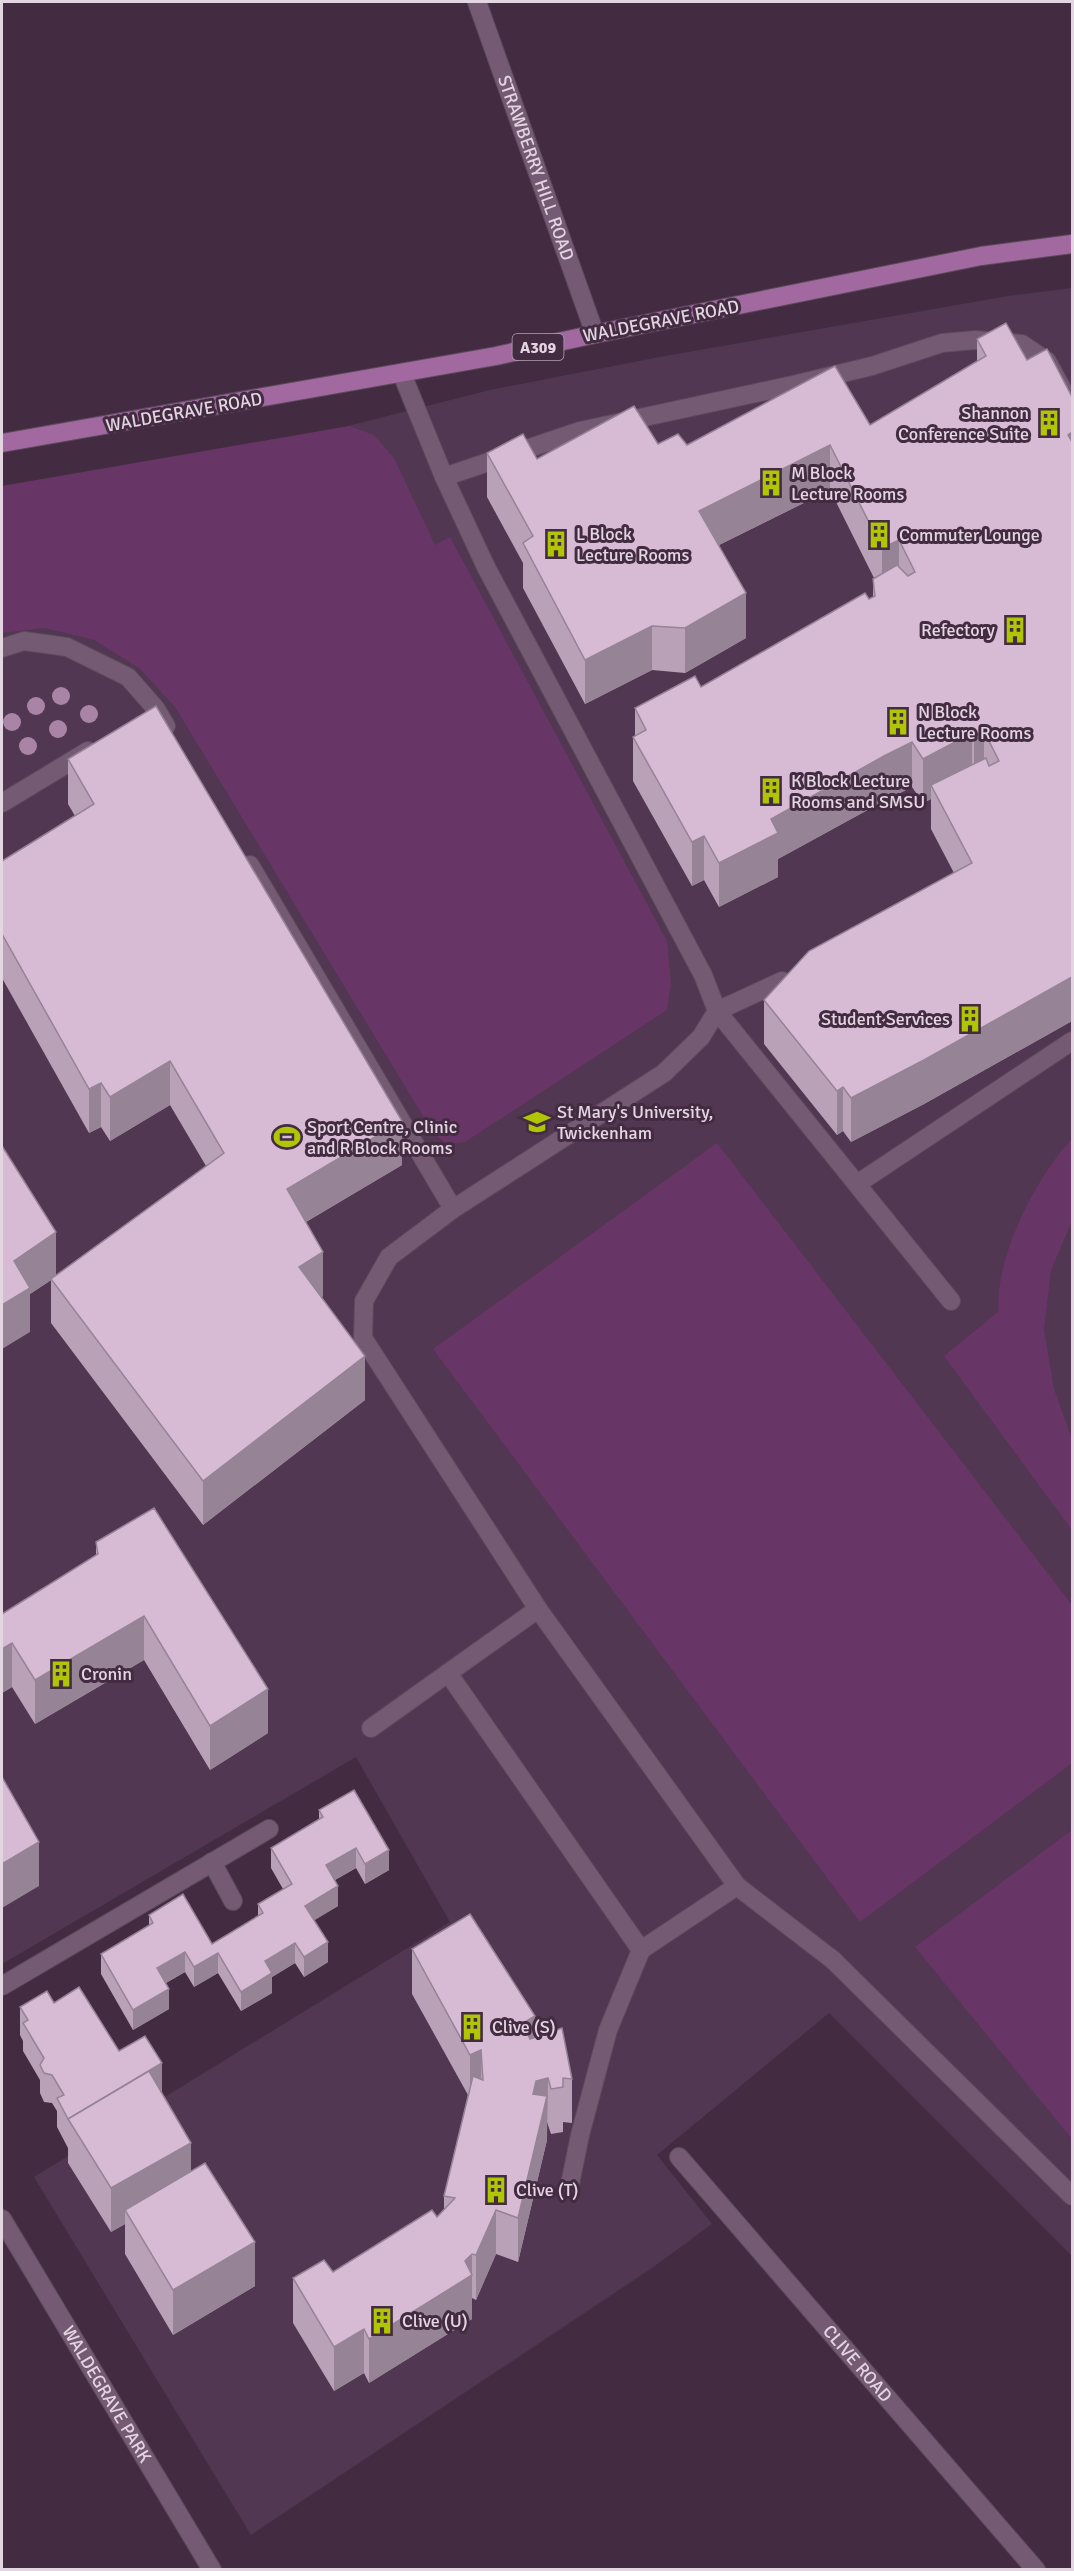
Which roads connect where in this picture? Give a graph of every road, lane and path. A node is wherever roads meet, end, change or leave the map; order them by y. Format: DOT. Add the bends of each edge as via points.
graph roads {
  1 [pos="477,2"];
  2 [pos="1072,244"];
  3 [pos="595,334"];
  4 [pos="402,374"];
  5 [pos="1072,407"];
  6 [pos="2,443"];
  7 [pos="444,477"];
  8 [pos="2,648"];
  9 [pos="156,709"];
  10 [pos="137,721"];
  11 [pos="108,739"];
  12 [pos="174,739"];
  13 [pos="2,803"];
  14 [pos="240,848"];
  15 [pos="782,981"];
  16 [pos="717,1011"];
  17 [pos="1072,1041"];
  18 [pos="856,1184"];
  19 [pos="453,1209"];
  20 [pos="951,1301"];
  21 [pos="538,1608"];
  22 [pos="448,1673"];
  23 [pos="372,1728"];
  24 [pos="269,1829"];
  25 [pos="212,1862"];
  26 [pos="736,1886"];
  27 [pos="233,1900"];
  28 [pos="641,1950"];
  29 [pos="2,1986"];
  30 [pos="679,2157"];
  31 [pos="570,2184"];
  32 [pos="1072,2196"];
  33 [pos="2,2219"];
  34 [pos="212,2570"];
  35 [pos="1036,2570"];
  1 -- 3 [label="street, STRAWBERRY HILL ROAD"];
  2 -- 3 [label="main road, WALDEGRAVE ROAD / A309" via="981,256"];
  3 -- 4 [label="main road, WALDEGRAVE ROAD / A309"];
  4 -- 6 [label="main road, WALDEGRAVE ROAD / A309"];
  4 -- 7 [label="street"];
  5 -- 7 [label="street" via="1047,361 1022,344 975,340 942,343 793,386 580,431"];
  7 -- 16 [label="street" via="486,567 703,975"];
  8 -- 9 [label="street" via="24,642 67,647 128,677"];
  9 -- 10 [label="street"];
  9 -- 12 [label="street"];
  11 -- 13 [label="street"];
  14 -- 19 [label="street"];
  15 -- 16 [label="street"];
  16 -- 18 [label="street"];
  16 -- 19 [label="street" via="701,1037 664,1073"];
  17 -- 18 [label="street"];
  18 -- 20 [label="street"];
  19 -- 21 [label="street" via="389,1257 364,1301 363,1338"];
  21 -- 22 [label="street"];
  21 -- 26 [label="street"];
  22 -- 23 [label="street"];
  22 -- 28 [label="street"];
  24 -- 25 [label="street"];
  25 -- 27 [label="street"];
  25 -- 29 [label="street"];
  26 -- 28 [label="street"];
  26 -- 32 [label="street" via="833,1960"];
  28 -- 31 [label="street" via="608,2030"];
  30 -- 35 [label="street, CLIVE ROAD"];
  33 -- 34 [label="street, WALDEGRAVE PARK"];
}
